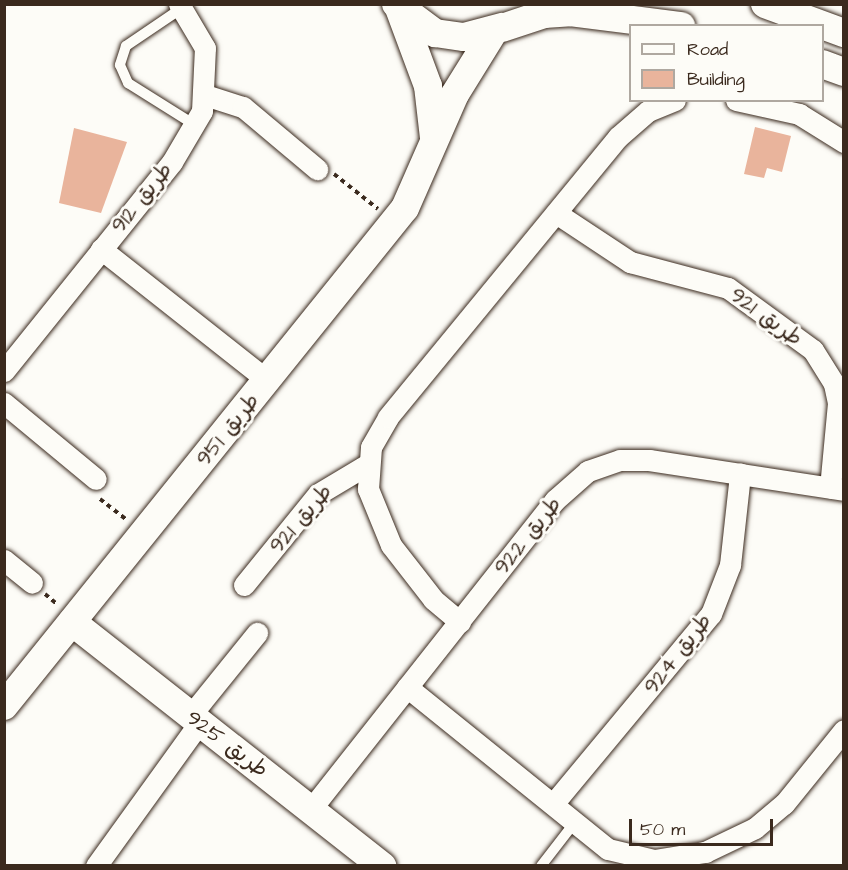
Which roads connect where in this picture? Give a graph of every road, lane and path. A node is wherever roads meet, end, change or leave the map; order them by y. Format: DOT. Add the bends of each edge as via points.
graph roads {
  1 [pos="529,4"];
  2 [pos="765,4"];
  3 [pos="181,6"];
  4 [pos="398,6"];
  5 [pos="665,24"];
  6 [pos="820,24"];
  7 [pos="824,25"];
  8 [pos="498,30"];
  9 [pos="842,32"];
  10 [pos="824,65"];
  11 [pos="843,72"];
  12 [pos="205,95"];
  13 [pos="671,102"];
  14 [pos="745,102"];
  15 [pos="195,125"];
  16 [pos="843,142"];
  17 [pos="434,143"];
  18 [pos="317,169"];
  19 [pos="556,213"];
  20 [pos="394,223"];
  21 [pos="101,249"];
  22 [pos="4,371"];
  23 [pos="268,381"];
  24 [pos="4,403"];
  25 [pos="368,464"];
  26 [pos="740,474"];
  27 [pos="96,478"];
  28 [pos="837,489"];
  29 [pos="144,534"];
  30 [pos="4,560"];
  31 [pos="32,583"];
  32 [pos="244,585"];
  33 [pos="73,621"];
  34 [pos="460,622"];
  35 [pos="257,633"];
  36 [pos="407,687"];
  37 [pos="6,702"];
  38 [pos="195,720"];
  39 [pos="843,730"];
  40 [pos="553,804"];
  41 [pos="311,809"];
  42 [pos="575,822"];
  43 [pos="96,866"];
  44 [pos="382,866"];
  45 [pos="541,866"];
  1 -- 8 [label="street, طريق 951"];
  2 -- 6 [label="street"];
  3 -- 12 [label="street, طريق 912" via="205,48"];
  3 -- 15 [label="lane" via="126,46 120,65 128,83"];
  4 -- 8 [label="street" via="435,33 464,37"];
  4 -- 17 [label="street, طريق 951" via="428,86"];
  5 -- 8 [label="street" via="570,12 544,14"];
  7 -- 9 [label="street"];
  8 -- 17 [label="street, طريق 951" via="466,72"];
  10 -- 11 [label="street"];
  12 -- 15 [label="street, طريق 912"];
  12 -- 18 [label="street" via="243,106"];
  13 -- 19 [label="street, طريق 921" via="627,127"];
  14 -- 16 [label="street" via="799,114"];
  15 -- 21 [label="street, طريق 912"];
  17 -- 20 [label="street, طريق 951" via="415,193"];
  18 -- 20 [label="path" via="332,172"];
  19 -- 25 [label="street, طريق 921" via="388,417"];
  19 -- 28 [label="street, طريق 921" via="630,262 728,288 813,350 834,384 838,403"];
  20 -- 23 [label="street, طريق 951"];
  21 -- 22 [label="street, طريق 912"];
  21 -- 23 [label="street"];
  23 -- 29 [label="street, طريق 951"];
  24 -- 27 [label="street"];
  25 -- 32 [label="street, طريق 921" via="318,494"];
  25 -- 34 [label="street, طريق 921" via="371,502 391,545 433,599"];
  26 -- 28 [label="street, طريق 922"];
  26 -- 34 [label="street, طريق 922" via="648,460 621,460 588,471 555,500"];
  26 -- 40 [label="street, طريق 924" via="730,565 711,614"];
  27 -- 29 [label="path" via="88,489"];
  29 -- 33 [label="street, طريق 951"];
  30 -- 31 [label="street"];
  31 -- 33 [label="path"];
  33 -- 37 [label="street, طريق 951"];
  33 -- 38 [label="street, طريق 925"];
  34 -- 36 [label="street, طريق 922"];
  35 -- 38 [label="street"];
  36 -- 40 [label="street"];
  36 -- 41 [label="street, طريق 922"];
  38 -- 41 [label="street, طريق 925"];
  38 -- 43 [label="street"];
  39 -- 42 [label="street" via="784,804 755,828 705,852 671,860 631,856 608,849"];
  40 -- 42 [label="street"];
  41 -- 44 [label="street, طريق 925"];
  42 -- 45 [label="lane"];
}
